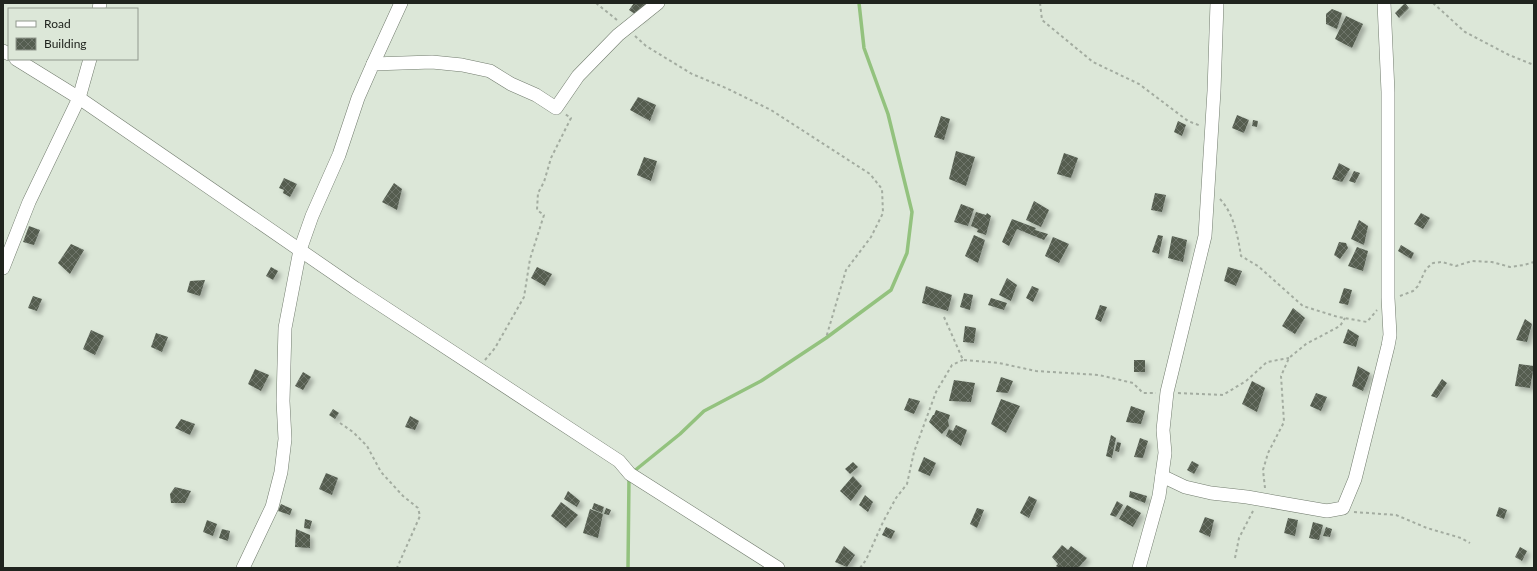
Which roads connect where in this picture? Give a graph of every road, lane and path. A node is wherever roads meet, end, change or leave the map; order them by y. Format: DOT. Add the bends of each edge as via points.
graph roads {
  1 [pos="401,3"];
  2 [pos="596,3"];
  3 [pos="658,3"];
  4 [pos="1040,3"];
  5 [pos="1217,3"];
  6 [pos="1384,3"];
  7 [pos="1433,3"];
  8 [pos="626,27"];
  9 [pos="18,60"];
  10 [pos="90,60"];
  11 [pos="374,64"];
  12 [pos="1534,65"];
  13 [pos="79,98"];
  14 [pos="556,108"];
  15 [pos="1212,130"];
  16 [pos="1215,194"];
  17 [pos="300,250"];
  18 [pos="1534,262"];
  19 [pos="3,268"];
  20 [pos="1388,298"];
  21 [pos="944,317"];
  22 [pos="1345,318"];
  23 [pos="826,338"];
  24 [pos="1289,358"];
  25 [pos="963,360"];
  26 [pos="480,370"];
  27 [pos="1167,392"];
  28 [pos="340,423"];
  29 [pos="1278,435"];
  30 [pos="1162,476"];
  31 [pos="1350,510"];
  32 [pos="1470,544"];
  33 [pos="243,568"];
  34 [pos="397,568"];
  35 [pos="778,568"];
  36 [pos="860,568"];
  37 [pos="1139,568"];
  1 -- 11 [label="street"];
  2 -- 8 [label="path"];
  3 -- 8 [label="street"];
  4 -- 15 [label="path" via="1042,20 1093,62 1139,84 1188,121"];
  5 -- 15 [label="street"];
  6 -- 20 [label="street" via="1388,92"];
  7 -- 12 [label="path" via="1466,32"];
  8 -- 14 [label="street" via="578,76"];
  8 -- 23 [label="path" via="646,46 692,74 771,110 870,174 882,190 883,213 871,237 846,270"];
  9 -- 13 [label="street"];
  10 -- 13 [label="street"];
  11 -- 14 [label="street" via="432,62 490,71"];
  11 -- 17 [label="street" via="358,98"];
  13 -- 17 [label="street"];
  13 -- 19 [label="street" via="29,202"];
  14 -- 26 [label="path" via="571,118 551,158 538,193 538,210 544,215 530,259 524,297"];
  15 -- 27 [label="street" via="1205,236"];
  16 -- 22 [label="path" via="1224,204 1238,234 1241,256 1258,266 1303,306"];
  17 -- 26 [label="street"];
  17 -- 33 [label="street" via="285,328 285,439 281,472 272,507"];
  18 -- 20 [label="path" via="1510,267 1492,262 1472,261 1456,266 1442,262 1433,263 1426,269 1413,291"];
  20 -- 22 [label="path" via="1367,322"];
  20 -- 30 [label="street" via="1388,346 1355,479 1343,508 1327,511 1247,497 1211,494 1185,487"];
  21 -- 25 [label="path"];
  22 -- 24 [label="path" via="1340,326 1306,344"];
  24 -- 27 [label="path" via="1268,362 1246,381 1223,395"];
  24 -- 29 [label="path" via="1281,376 1284,422"];
  25 -- 27 [label="path" via="999,363 1036,371 1099,375 1133,383 1143,393"];
  25 -- 36 [label="path" via="952,365 936,392 914,452 907,484 896,498"];
  26 -- 35 [label="street" via="619,461 630,474"];
  27 -- 30 [label="street"];
  28 -- 34 [label="path" via="367,446 381,472 418,508 420,516"];
  30 -- 37 [label="street" via="1160,496"];
  31 -- 32 [label="path" via="1396,515 1461,538"];
}
